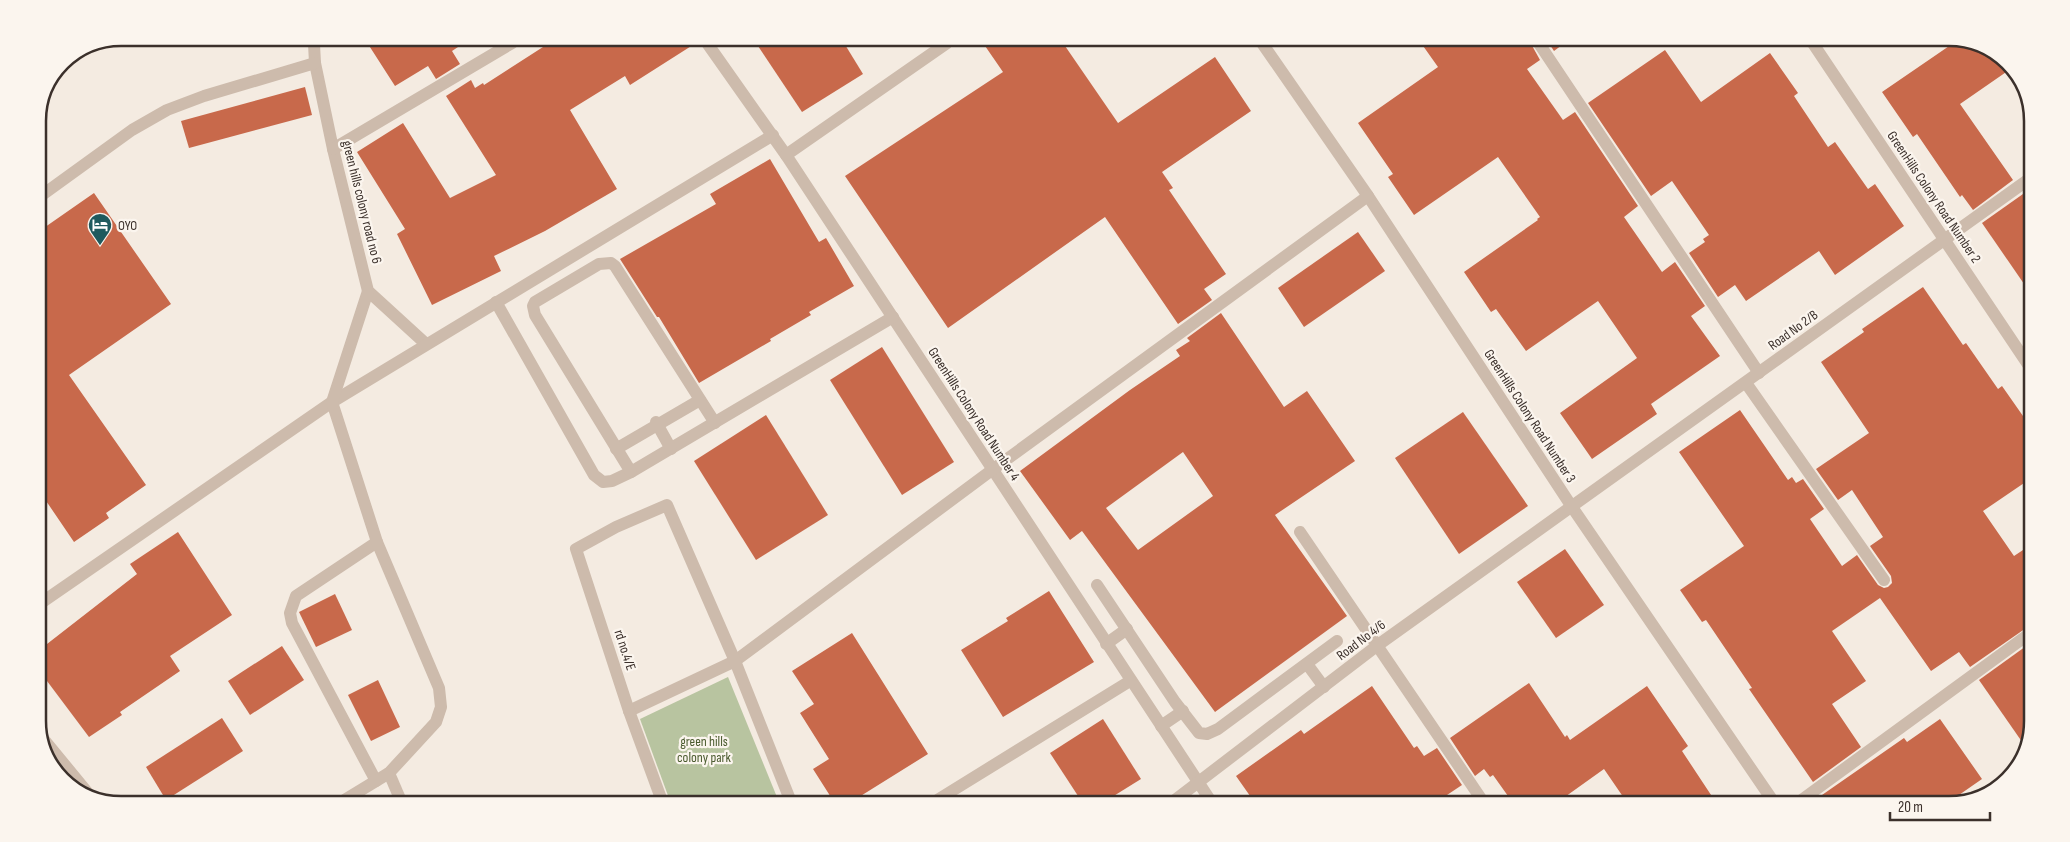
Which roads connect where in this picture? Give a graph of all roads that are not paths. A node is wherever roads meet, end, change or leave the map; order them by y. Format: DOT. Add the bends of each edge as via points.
graph roads {
  1 [pos="314,46"];
  2 [pos="507,46"];
  3 [pos="709,46"];
  4 [pos="943,46"];
  5 [pos="1264,46"];
  6 [pos="1541,46"];
  7 [pos="1815,46"];
  8 [pos="314,62"];
  9 [pos="773,135"];
  10 [pos="333,149"];
  11 [pos="786,155"];
  12 [pos="2024,183"];
  13 [pos="46,192"];
  14 [pos="1368,196"];
  15 [pos="1945,240"];
  16 [pos="368,291"];
  17 [pos="496,302"];
  18 [pos="893,317"];
  19 [pos="426,344"];
  20 [pos="2024,358"];
  21 [pos="1759,373"];
  22 [pos="1746,382"];
  23 [pos="700,400"];
  24 [pos="332,402"];
  25 [pos="715,423"];
  26 [pos="657,424"];
  27 [pos="671,448"];
  28 [pos="616,449"];
  29 [pos="992,470"];
  30 [pos="631,472"];
  31 [pos="1572,507"];
  32 [pos="1300,532"];
  33 [pos="377,542"];
  34 [pos="1884,580"];
  35 [pos="1097,585"];
  36 [pos="46,599"];
  37 [pos="1127,629"];
  38 [pos="2024,638"];
  39 [pos="1337,641"];
  40 [pos="1106,644"];
  41 [pos="1378,645"];
  42 [pos="735,661"];
  43 [pos="1307,664"];
  44 [pos="1130,681"];
  45 [pos="1324,687"];
  46 [pos="1182,711"];
  47 [pos="629,712"];
  48 [pos="1160,726"];
  49 [pos="52,750"];
  50 [pos="389,773"];
  51 [pos="376,781"];
  52 [pos="79,782"];
  53 [pos="1198,783"];
  54 [pos="351,796"];
  55 [pos="399,796"];
  56 [pos="660,796"];
  57 [pos="789,796"];
  58 [pos="944,796"];
  59 [pos="1181,796"];
  60 [pos="1207,796"];
  61 [pos="1479,796"];
  62 [pos="1770,796"];
  63 [pos="1807,796"];
  1 -- 8 [label="street, green hills colony road no 6"];
  2 -- 10 [label="street"];
  3 -- 9 [label="street, GreenHills Colony Road Number 4"];
  4 -- 11 [label="street"];
  5 -- 14 [label="street, GreenHills Colony Road Number 3"];
  6 -- 21 [label="street"];
  7 -- 15 [label="street, GreenHills Colony Road Number 2"];
  8 -- 10 [label="street, green hills colony road no 6"];
  8 -- 13 [label="street" via="166,110 132,130"];
  9 -- 11 [label="street, GreenHills Colony Road Number 4"];
  9 -- 17 [label="street"];
  10 -- 16 [label="street, green hills colony road no 6"];
  11 -- 18 [label="street, GreenHills Colony Road Number 4"];
  12 -- 15 [label="street, Road No 2/B"];
  14 -- 29 [label="street"];
  14 -- 31 [label="street, GreenHills Colony Road Number 3"];
  15 -- 20 [label="street, GreenHills Colony Road Number 2"];
  15 -- 21 [label="street, Road No 2/B"];
  16 -- 19 [label="street"];
  16 -- 24 [label="street"];
  17 -- 19 [label="street"];
  17 -- 30 [label="street" via="594,475 603,482"];
  18 -- 25 [label="street"];
  18 -- 29 [label="street, GreenHills Colony Road Number 4"];
  19 -- 24 [label="street"];
  21 -- 22 [label="street, Road No 2/B"];
  22 -- 31 [label="street, Road No 2/B"];
  22 -- 34 [label="street"];
  23 -- 25 [label="street"];
  23 -- 26 [label="street"];
  23 -- 28 [label="street" via="615,266 599,264 533,306 535,315"];
  24 -- 33 [label="street"];
  24 -- 36 [label="street"];
  25 -- 27 [label="street"];
  26 -- 27 [label="street"];
  26 -- 28 [label="street"];
  27 -- 30 [label="street"];
  28 -- 30 [label="street"];
  29 -- 40 [label="street, GreenHills Colony Road Number 4"];
  29 -- 42 [label="street"];
  31 -- 41 [label="street, Road No 4/6"];
  31 -- 62 [label="street, GreenHills Colony Road Number 3"];
  32 -- 41 [label="street"];
  33 -- 50 [label="street" via="439,688 441,707 436,722"];
  33 -- 51 [label="street" via="296,596 290,613 292,623"];
  35 -- 37 [label="street"];
  37 -- 40 [label="street"];
  37 -- 46 [label="street"];
  38 -- 63 [label="street"];
  39 -- 43 [label="street"];
  40 -- 44 [label="street, GreenHills Colony Road Number 4"];
  41 -- 45 [label="street, Road No 4/6"];
  41 -- 61 [label="street"];
  42 -- 47 [label="street"];
  42 -- 47 [label="street, rd no.4/E" via="667,505 616,527 576,549"];
  42 -- 57 [label="street"];
  43 -- 45 [label="street"];
  43 -- 46 [label="street" via="1207,734 1199,733"];
  44 -- 48 [label="street, GreenHills Colony Road Number 4"];
  44 -- 58 [label="street"];
  45 -- 53 [label="street, Road No 4/6"];
  46 -- 48 [label="street"];
  47 -- 56 [label="street, rd no.4/E"];
  48 -- 53 [label="street, GreenHills Colony Road Number 4"];
  49 -- 52 [label="street"];
  50 -- 51 [label="street"];
  50 -- 55 [label="street"];
  51 -- 54 [label="street"];
  53 -- 59 [label="street, Road No 4/6"];
  53 -- 60 [label="street, GreenHills Colony Road Number 4"];
}
